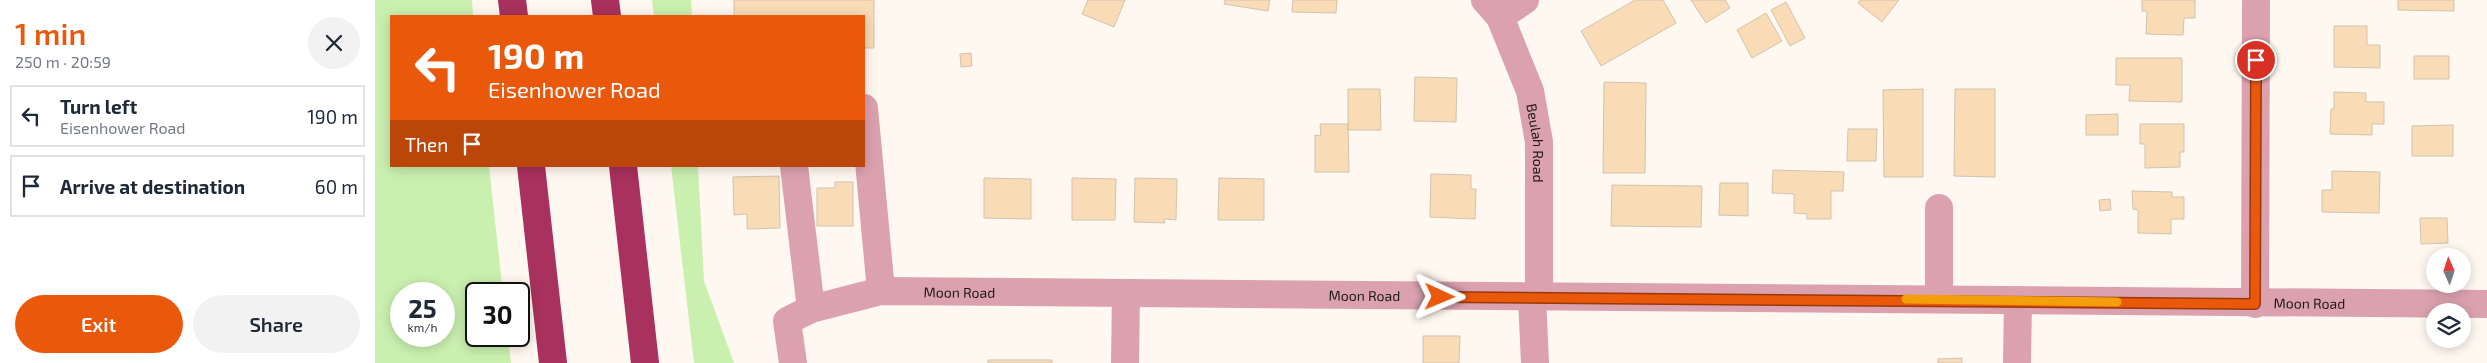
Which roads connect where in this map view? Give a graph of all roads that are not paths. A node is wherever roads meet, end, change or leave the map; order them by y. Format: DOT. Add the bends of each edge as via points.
graph roads {
  1 [pos="512,0"];
  2 [pos="605,0"];
  3 [pos="1525,0"];
  4 [pos="2256,0"];
  5 [pos="1493,8"];
  6 [pos="514,15"];
  7 [pos="607,15"];
  8 [pos="865,119"];
  9 [pos="531,167"];
  10 [pos="623,167"];
  11 [pos="793,167"];
  12 [pos="1939,208"];
  13 [pos="881,292"];
  14 [pos="1126,294"];
  15 [pos="1535,298"];
  16 [pos="1939,299"];
  17 [pos="2018,300"];
  18 [pos="2255,304"];
  19 [pos="2487,304"];
  20 [pos="811,309"];
  21 [pos="553,363"];
  22 [pos="645,363"];
  23 [pos="793,363"];
  24 [pos="1125,363"];
  25 [pos="1535,363"];
  26 [pos="2017,363"];
  1 -- 6 [label="highway"];
  2 -- 7 [label="highway"];
  3 -- 5 [label="street"];
  4 -- 18 [label="street"];
  5 -- 15 [label="street, Beulah Road" via="1530,91 1539,142"];
  8 -- 13 [label="street"];
  9 -- 21 [label="highway"];
  10 -- 22 [label="highway"];
  11 -- 20 [label="street"];
  12 -- 16 [label="street"];
  13 -- 14 [label="street, Moon Road"];
  13 -- 20 [label="street, Moon Road"];
  14 -- 15 [label="street, Moon Road"];
  14 -- 24 [label="street"];
  15 -- 16 [label="street, Moon Road"];
  15 -- 25 [label="street, Beulah Road"];
  16 -- 17 [label="street, Moon Road"];
  17 -- 18 [label="street, Moon Road"];
  17 -- 26 [label="street"];
  18 -- 19 [label="street, Moon Road"];
  20 -- 23 [label="street, Moon Road" via="787,321"];
}
